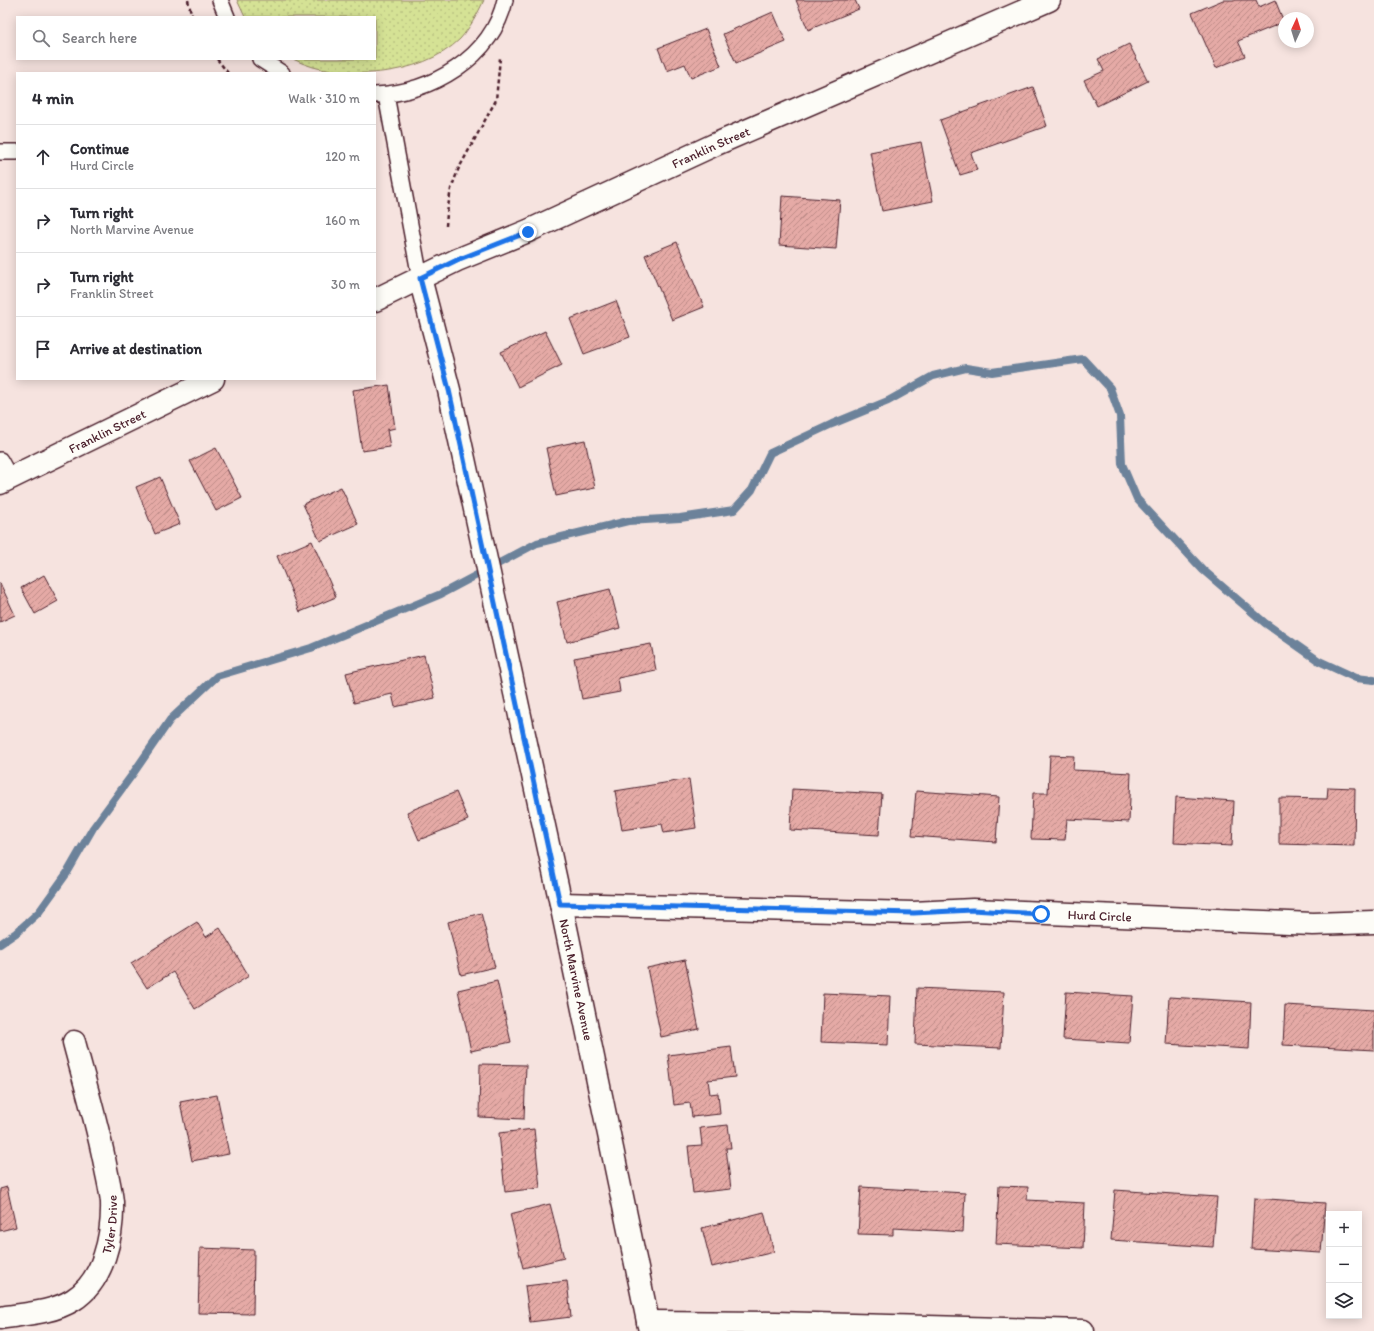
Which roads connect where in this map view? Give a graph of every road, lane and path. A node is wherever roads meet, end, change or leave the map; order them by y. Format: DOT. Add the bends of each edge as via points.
graph roads {
  1 [pos="188,0"];
  2 [pos="220,0"];
  3 [pos="505,0"];
  4 [pos="1049,0"];
  5 [pos="192,16"];
  6 [pos="227,16"];
  7 [pos="501,52"];
  8 [pos="219,60"];
  9 [pos="261,65"];
  10 [pos="227,72"];
  11 [pos="279,72"];
  12 [pos="380,95"];
  13 [pos="0,152"];
  14 [pos="16,152"];
  15 [pos="446,226"];
  16 [pos="420,278"];
  17 [pos="376,300"];
  18 [pos="211,380"];
  19 [pos="3,474"];
  20 [pos="560,904"];
  21 [pos="1374,922"];
  22 [pos="74,1042"];
  23 [pos="0,1318"];
  24 [pos="649,1326"];
  25 [pos="1083,1331"];
  1 -- 5 [label="path"];
  2 -- 6 [label="lane"];
  3 -- 12 [label="lane" via="496,26 472,56 436,82 400,93"];
  4 -- 16 [label="street, Franklin Street" via="714,145 528,232 457,260"];
  7 -- 15 [label="path" via="496,100 458,170 451,189"];
  8 -- 10 [label="path"];
  9 -- 11 [label="lane"];
  12 -- 16 [label="lane"];
  13 -- 14 [label="lane"];
  16 -- 17 [label="street, Franklin Street"];
  16 -- 20 [label="street, North Marvine Avenue" via="449,390"];
  18 -- 19 [label="street, Franklin Street"];
  20 -- 21 [label="street, Hurd Circle" via="914,913 972,910 1313,924"];
  20 -- 24 [label="street, North Marvine Avenue"];
  22 -- 23 [label="street, Tyler Drive" via="103,1153 112,1201 109,1236 99,1270 84,1292 63,1305"];
  24 -- 25 [label="street" via="776,1323"];
}
